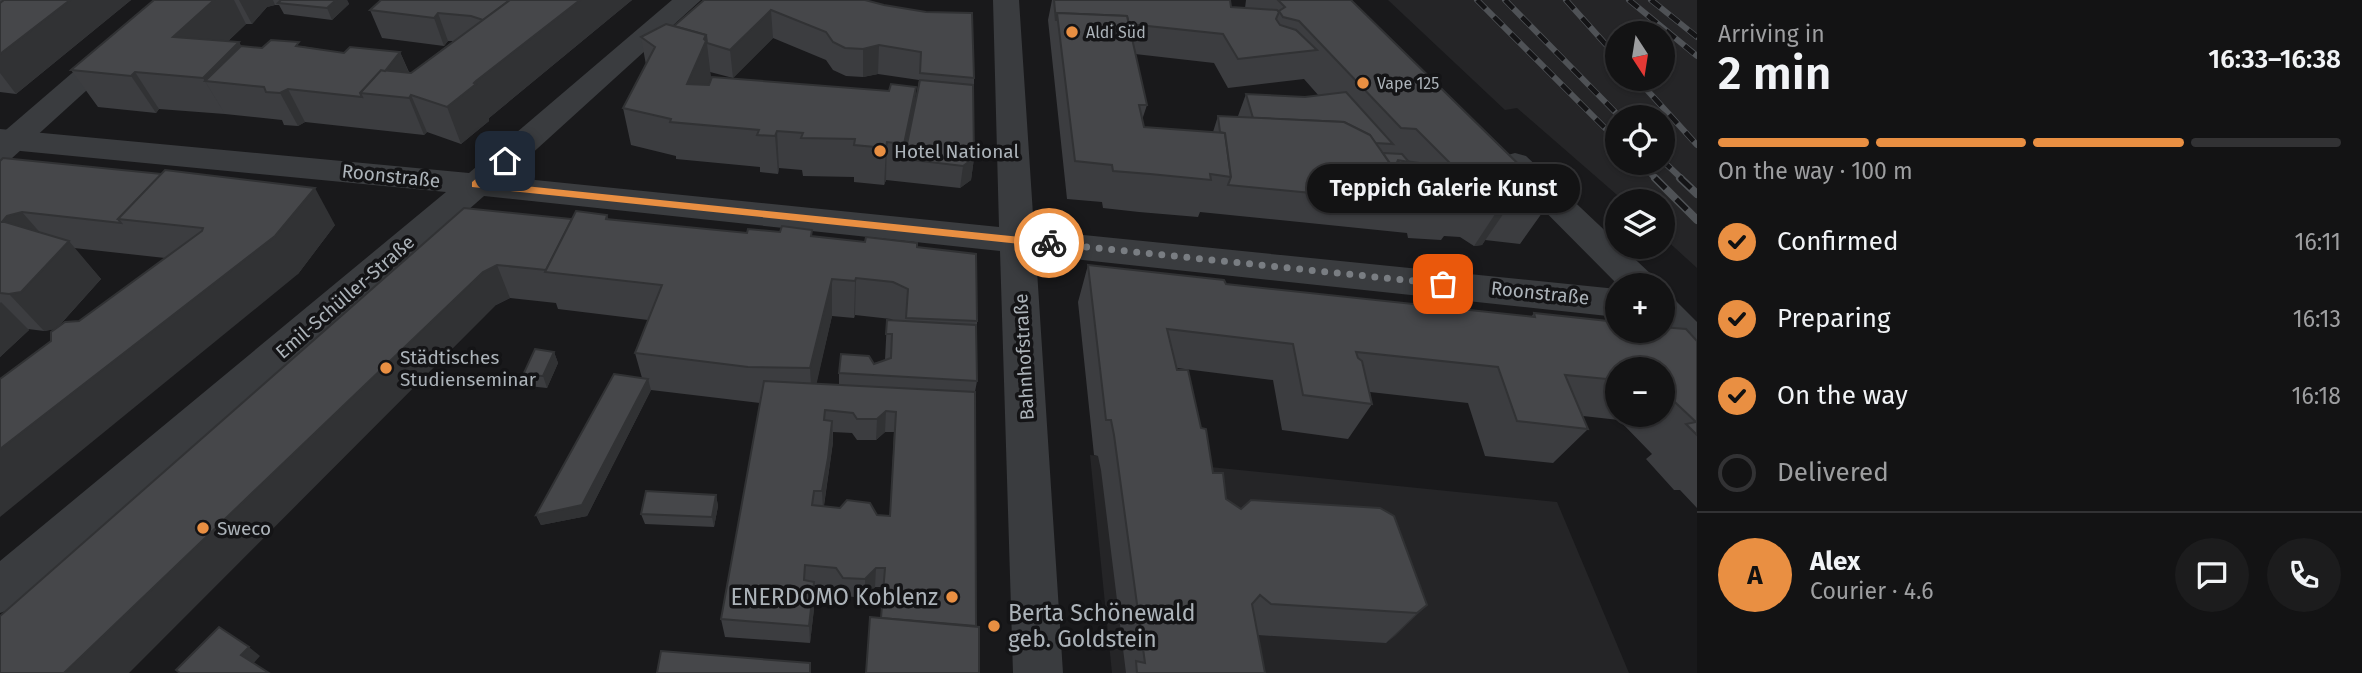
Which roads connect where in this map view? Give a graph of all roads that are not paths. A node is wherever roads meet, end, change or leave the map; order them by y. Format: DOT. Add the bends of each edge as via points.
graph roads {
  1 [pos="173,0"];
  2 [pos="688,0"];
  3 [pos="1006,0"];
  4 [pos="3,144"];
  5 [pos="1499,147"];
  6 [pos="476,184"];
  7 [pos="1019,240"];
  8 [pos="1628,273"];
  9 [pos="1605,302"];
  10 [pos="0,592"];
  11 [pos="1038,673"];
  1 -- 4 [label="street"];
  2 -- 6 [label="street, Emil-Schüller-Straße"];
  3 -- 7 [label="street, Bahnhofstraße"];
  4 -- 6 [label="street, Roonstraße" via="84,145"];
  5 -- 8 [label="street"];
  6 -- 7 [label="street, Roonstraße"];
  6 -- 10 [label="street, Emil-Schüller-Straße"];
  7 -- 9 [label="street, Roonstraße"];
  7 -- 11 [label="street, Bahnhofstraße"];
}
